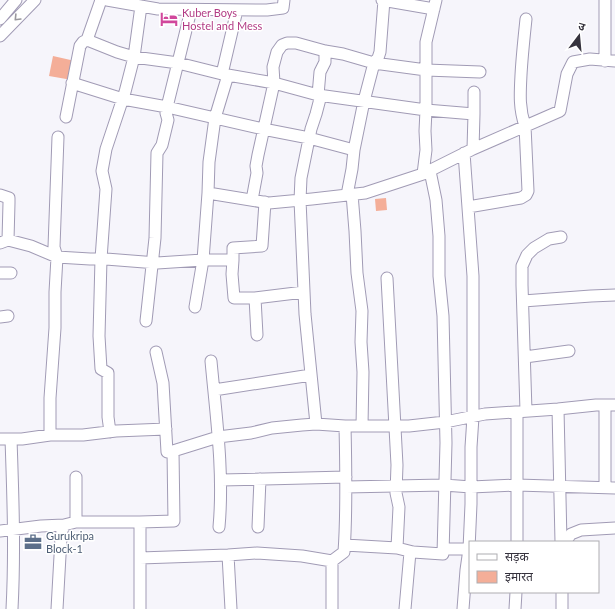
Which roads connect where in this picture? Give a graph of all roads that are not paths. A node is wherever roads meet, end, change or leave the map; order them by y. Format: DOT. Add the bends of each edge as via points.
graph roads {
  1 [pos="13,0"];
  2 [pos="35,0"];
  3 [pos="101,0"];
  4 [pos="107,0"];
  5 [pos="284,0"];
  6 [pos="383,0"];
  7 [pos="606,0"];
  8 [pos="435,5"];
  9 [pos="141,6"];
  10 [pos="191,10"];
  11 [pos="238,10"];
  12 [pos="1,18"];
  13 [pos="526,19"];
  14 [pos="0,36"];
  15 [pos="87,40"];
  16 [pos="325,51"];
  17 [pos="134,56"];
  18 [pos="610,61"];
  19 [pos="374,63"];
  20 [pos="178,64"];
  21 [pos="426,70"];
  22 [pos="480,72"];
  23 [pos="225,75"];
  24 [pos="72,83"];
  25 [pos="274,83"];
  26 [pos="474,92"];
  27 [pos="319,95"];
  28 [pos="123,99"];
  29 [pos="364,101"];
  30 [pos="167,107"];
  31 [pos="426,110"];
  32 [pos="474,114"];
  33 [pos="66,117"];
  34 [pos="215,118"];
  35 [pos="525,126"];
  36 [pos="263,129"];
  37 [pos="58,137"];
  38 [pos="309,138"];
  39 [pos="354,150"];
  40 [pos="469,151"];
  41 [pos="426,172"];
  42 [pos="208,193"];
  43 [pos="350,194"];
  44 [pos="0,195"];
  45 [pos="252,200"];
  46 [pos="300,200"];
  47 [pos="265,202"];
  48 [pos="468,207"];
  49 [pos="560,237"];
  50 [pos="4,242"];
  51 [pos="56,257"];
  52 [pos="101,259"];
  53 [pos="203,260"];
  54 [pos="233,260"];
  55 [pos="153,262"];
  56 [pos="388,278"];
  57 [pos="304,292"];
  58 [pos="615,295"];
  59 [pos="255,298"];
  60 [pos="523,301"];
  61 [pos="195,307"];
  62 [pos="146,321"];
  63 [pos="257,335"];
  64 [pos="568,351"];
  65 [pos="156,352"];
  66 [pos="525,357"];
  67 [pos="211,361"];
  68 [pos="311,375"];
  69 [pos="214,390"];
  70 [pos="610,405"];
  71 [pos="558,409"];
  72 [pos="522,412"];
  73 [pos="473,417"];
  74 [pos="445,422"];
  75 [pos="316,424"];
  76 [pos="345,426"];
  77 [pos="362,426"];
  78 [pos="395,426"];
  79 [pos="166,429"];
  80 [pos="110,432"];
  81 [pos="50,435"];
  82 [pos="218,437"];
  83 [pos="6,439"];
  84 [pos="174,451"];
  85 [pos="76,477"];
  86 [pos="260,479"];
  87 [pos="221,480"];
  88 [pos="346,482"];
  89 [pos="444,484"];
  90 [pos="396,485"];
  91 [pos="517,485"];
  92 [pos="559,486"];
  93 [pos="471,487"];
  94 [pos="610,488"];
  95 [pos="76,522"];
  96 [pos="140,522"];
  97 [pos="64,525"];
  98 [pos="219,527"];
  99 [pos="258,527"];
  100 [pos="615,528"];
  101 [pos="14,530"];
  102 [pos="0,531"];
  103 [pos="469,541"];
  104 [pos="517,541"];
  105 [pos="560,541"];
  106 [pos="566,541"];
  107 [pos="345,546"];
  108 [pos="397,548"];
  109 [pos="443,549"];
  110 [pos="469,549"];
  111 [pos="410,552"];
  112 [pos="228,556"];
  113 [pos="140,558"];
  114 [pos="332,560"];
  115 [pos="516,593"];
  116 [pos="562,593"];
  117 [pos="12,609"];
  118 [pos="57,609"];
  119 [pos="140,609"];
  120 [pos="231,609"];
  121 [pos="332,609"];
  122 [pos="405,609"];
  123 [pos="464,609"];
  124 [pos="515,609"];
  125 [pos="562,609"];
  1 -- 12 [label="street"];
  2 -- 14 [label="street, one-way"];
  3 -- 15 [label="street"];
  4 -- 9 [label="street"];
  5 -- 11 [label="street" via="283,8"];
  6 -- 8 [label="street"];
  6 -- 19 [label="street" via="380,52"];
  7 -- 18 [label="street"];
  8 -- 21 [label="street" via="426,42"];
  9 -- 10 [label="street"];
  9 -- 17 [label="street"];
  10 -- 11 [label="street"];
  10 -- 20 [label="street"];
  11 -- 23 [label="street"];
  13 -- 35 [label="street" via="520,103"];
  15 -- 17 [label="street"];
  15 -- 24 [label="street" via="80,46"];
  16 -- 19 [label="street"];
  16 -- 25 [label="street" via="296,43 282,45 273,67"];
  16 -- 27 [label="street" via="325,62 320,72"];
  17 -- 20 [label="street"];
  17 -- 28 [label="street"];
  18 -- 35 [label="street" via="590,59 573,62 567,74 560,111"];
  19 -- 21 [label="street"];
  19 -- 29 [label="street"];
  20 -- 23 [label="street"];
  20 -- 30 [label="street"];
  21 -- 22 [label="street"];
  21 -- 31 [label="street"];
  23 -- 25 [label="street"];
  23 -- 34 [label="street"];
  24 -- 28 [label="street"];
  24 -- 33 [label="street"];
  25 -- 27 [label="street"];
  25 -- 36 [label="street"];
  26 -- 32 [label="street"];
  27 -- 29 [label="street"];
  27 -- 38 [label="street"];
  28 -- 30 [label="street"];
  28 -- 52 [label="street" via="106,149 102,171 106,189"];
  29 -- 31 [label="street"];
  29 -- 39 [label="street"];
  30 -- 34 [label="street"];
  30 -- 55 [label="street" via="168,120 162,145 157,153"];
  31 -- 32 [label="street"];
  31 -- 41 [label="street"];
  32 -- 40 [label="street"];
  34 -- 36 [label="street"];
  34 -- 42 [label="street"];
  35 -- 40 [label="street"];
  35 -- 48 [label="street" via="529,185 526,195"];
  36 -- 38 [label="street"];
  36 -- 45 [label="street"];
  37 -- 51 [label="street" via="54,247"];
  38 -- 39 [label="street"];
  38 -- 46 [label="street" via="300,178"];
  39 -- 43 [label="street"];
  40 -- 41 [label="street"];
  40 -- 48 [label="street"];
  41 -- 43 [label="street" via="365,193"];
  41 -- 74 [label="street" via="436,200 439,236"];
  42 -- 45 [label="street"];
  42 -- 53 [label="street"];
  43 -- 46 [label="street"];
  43 -- 77 [label="street" via="356,231 357,273 362,311"];
  44 -- 50 [label="street" via="9,198"];
  45 -- 47 [label="street"];
  46 -- 47 [label="street"];
  46 -- 57 [label="street"];
  47 -- 54 [label="street" via="262,246 233,248"];
  48 -- 73 [label="street" via="473,276"];
  49 -- 60 [label="street" via="549,239 527,255 522,266"];
  50 -- 51 [label="street" via="31,246"];
  51 -- 52 [label="street"];
  51 -- 81 [label="street"];
  52 -- 55 [label="street"];
  52 -- 80 [label="street" via="99,336 101,369 108,373"];
  53 -- 54 [label="street"];
  53 -- 55 [label="street"];
  53 -- 61 [label="street"];
  54 -- 59 [label="street" via="234,298"];
  55 -- 62 [label="street"];
  56 -- 78 [label="street"];
  57 -- 59 [label="street"];
  57 -- 68 [label="street"];
  58 -- 60 [label="street"];
  59 -- 63 [label="street"];
  60 -- 66 [label="street"];
  64 -- 66 [label="street"];
  65 -- 79 [label="street" via="163,383"];
  66 -- 72 [label="street"];
  67 -- 69 [label="street"];
  68 -- 69 [label="street"];
  68 -- 75 [label="street"];
  69 -- 82 [label="street"];
  70 -- 71 [label="street"];
  70 -- 94 [label="street"];
  71 -- 72 [label="street"];
  71 -- 92 [label="street"];
  72 -- 73 [label="street"];
  72 -- 91 [label="street"];
  73 -- 74 [label="street"];
  73 -- 93 [label="street"];
  74 -- 78 [label="street"];
  74 -- 89 [label="street"];
  75 -- 76 [label="street"];
  75 -- 82 [label="street"];
  76 -- 77 [label="street"];
  76 -- 88 [label="street"];
  77 -- 78 [label="street"];
  78 -- 90 [label="street"];
  79 -- 80 [label="street"];
  79 -- 84 [label="street" via="167,452"];
  80 -- 81 [label="street"];
  81 -- 83 [label="street"];
  82 -- 84 [label="street"];
  82 -- 87 [label="street"];
  83 -- 101 [label="street"];
  84 -- 96 [label="street" via="174,521"];
  85 -- 95 [label="street"];
  86 -- 87 [label="street"];
  86 -- 88 [label="street"];
  86 -- 99 [label="street"];
  87 -- 98 [label="street"];
  88 -- 90 [label="street"];
  88 -- 107 [label="street"];
  89 -- 90 [label="street"];
  89 -- 93 [label="street"];
  89 -- 109 [label="street"];
  90 -- 108 [label="street"];
  91 -- 92 [label="street"];
  91 -- 93 [label="street"];
  91 -- 104 [label="street"];
  92 -- 94 [label="street"];
  92 -- 105 [label="street"];
  93 -- 103 [label="street"];
  95 -- 96 [label="street"];
  95 -- 97 [label="street"];
  96 -- 113 [label="street"];
  97 -- 101 [label="street"];
  97 -- 118 [label="street"];
  100 -- 106 [label="street" via="581,530 571,534"];
  101 -- 102 [label="street"];
  101 -- 117 [label="street"];
  107 -- 108 [label="street"];
  107 -- 114 [label="street" via="344,552"];
  108 -- 111 [label="street"];
  109 -- 110 [label="street"];
  109 -- 111 [label="street" via="443,554"];
  110 -- 123 [label="street"];
  111 -- 122 [label="street"];
  112 -- 113 [label="street"];
  112 -- 114 [label="street" via="258,553"];
  112 -- 120 [label="street"];
  113 -- 119 [label="street"];
  114 -- 121 [label="street"];
  115 -- 124 [label="street"];
  116 -- 125 [label="street"];
}
